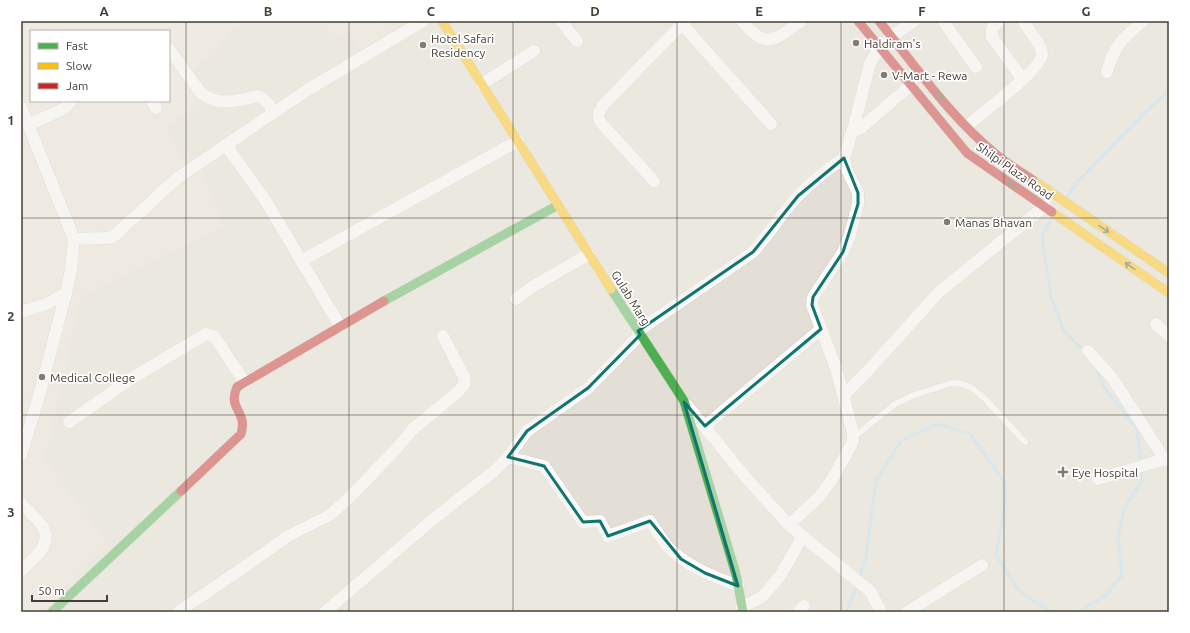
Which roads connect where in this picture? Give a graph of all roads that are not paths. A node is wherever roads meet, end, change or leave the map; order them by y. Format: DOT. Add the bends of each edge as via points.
graph roads {
  1 [pos="423,21"];
  2 [pos="442,21"];
  3 [pos="561,21"];
  4 [pos="742,21"];
  5 [pos="801,21"];
  6 [pos="858,21"];
  7 [pos="879,21"];
  8 [pos="914,21"];
  9 [pos="943,21"];
  10 [pos="1000,21"];
  11 [pos="1023,21"];
  12 [pos="1143,21"];
  13 [pos="683,22"];
  14 [pos="892,36"];
  15 [pos="577,41"];
  16 [pos="880,48"];
  17 [pos="170,50"];
  18 [pos="534,51"];
  19 [pos="976,67"];
  20 [pos="1107,72"];
  21 [pos="1022,79"];
  22 [pos="482,84"];
  23 [pos="911,85"];
  24 [pos="70,102"];
  25 [pos="21,107"];
  26 [pos="274,112"];
  27 [pos="771,124"];
  28 [pos="28,125"];
  29 [pos="967,126"];
  30 [pos="852,132"];
  31 [pos="518,140"];
  32 [pos="226,145"];
  33 [pos="844,158"];
  34 [pos="654,181"];
  35 [pos="558,205"];
  36 [pos="1045,206"];
  37 [pos="74,238"];
  38 [pos="589,254"];
  39 [pos="301,261"];
  40 [pos="1169,273"];
  41 [pos="1167,287"];
  42 [pos="66,293"];
  43 [pos="516,299"];
  44 [pos="21,312"];
  45 [pos="1156,324"];
  46 [pos="340,326"];
  47 [pos="821,329"];
  48 [pos="639,333"];
  49 [pos="443,336"];
  50 [pos="1169,336"];
  51 [pos="1088,351"];
  52 [pos="245,383"];
  53 [pos="844,394"];
  54 [pos="684,401"];
  55 [pos="69,422"];
  56 [pos="705,426"];
  57 [pos="853,436"];
  58 [pos="1025,442"];
  59 [pos="21,455"];
  60 [pos="508,457"];
  61 [pos="1163,460"];
  62 [pos="1098,479"];
  63 [pos="21,503"];
  64 [pos="789,524"];
  65 [pos="803,536"];
  66 [pos="982,565"];
  67 [pos="21,571"];
  68 [pos="738,586"];
  69 [pos="742,610"];
  70 [pos="52,612"];
  71 [pos="178,612"];
  72 [pos="325,612"];
  73 [pos="881,612"];
  74 [pos="907,612"];
  1 -- 26 [label="street"];
  2 -- 22 [label="street, Gulab Marg"];
  3 -- 15 [label="street"];
  4 -- 5 [label="street" via="757,37 765,39 775,39"];
  6 -- 16 [label="street, Shilpi Plaza Road"];
  7 -- 14 [label="street, Shilpi Plaza Road"];
  8 -- 14 [label="street"];
  9 -- 19 [label="street"];
  10 -- 21 [label="street" via="992,28 992,37"];
  11 -- 21 [label="street" via="1041,48 1042,55 1035,68"];
  12 -- 20 [label="street" via="1116,48"];
  13 -- 27 [label="street"];
  13 -- 34 [label="street" via="604,104 599,113 602,124"];
  14 -- 16 [label="street"];
  14 -- 29 [label="street, Shilpi Plaza Road, one-way" via="941,99"];
  16 -- 23 [label="street, Shilpi Plaza Road"];
  16 -- 30 [label="street" via="870,63"];
  17 -- 26 [label="street" via="200,92 212,100 222,102 258,96 265,100"];
  18 -- 22 [label="street"];
  21 -- 29 [label="street"];
  22 -- 31 [label="street, Gulab Marg"];
  23 -- 30 [label="street" via="861,128"];
  36 -- 23 [label="street, Shilpi Plaza Road, one-way" via="967,153"];
  24 -- 28 [label="street" via="65,108"];
  25 -- 28 [label="street"];
  26 -- 32 [label="street"];
  28 -- 37 [label="street"];
  29 -- 40 [label="street, Shilpi Plaza Road, one-way" via="998,156"];
  30 -- 33 [label="street"];
  31 -- 35 [label="street, Gulab Marg"];
  31 -- 39 [label="street"];
  32 -- 37 [label="street" via="176,179 112,237"];
  32 -- 39 [label="street" via="267,203"];
  33 -- 47 [label="street" via="858,193 858,204 843,252 813,297 812,305"];
  33 -- 48 [label="street" via="814,180 798,196 753,252"];
  35 -- 38 [label="street, Gulab Marg"];
  35 -- 46 [label="street"];
  41 -- 36 [label="street, Shilpi Plaza Road, one-way"];
  36 -- 53 [label="street" via="939,292"];
  37 -- 42 [label="street" via="72,270"];
  38 -- 43 [label="street"];
  38 -- 48 [label="street, Gulab Marg"];
  39 -- 46 [label="street"];
  42 -- 44 [label="street" via="46,304"];
  42 -- 59 [label="street"];
  45 -- 50 [label="street"];
  46 -- 52 [label="street"];
  47 -- 53 [label="street"];
  47 -- 56 [label="street"];
  48 -- 54 [label="street, Gulab Marg"];
  48 -- 60 [label="street" via="588,388 528,431"];
  49 -- 71 [label="street" via="465,379 460,391 413,429 330,515 288,536"];
  51 -- 61 [label="street" via="1113,379"];
  52 -- 55 [label="street" via="214,336 206,334 132,378"];
  52 -- 70 [label="street" via="233,394 234,403 244,420 241,434"];
  53 -- 57 [label="street"];
  54 -- 56 [label="street"];
  54 -- 68 [label="street, Gulab Marg"];
  56 -- 64 [label="street"];
  57 -- 58 [label="lane" via="895,404 952,383 972,388"];
  57 -- 64 [label="street" via="850,447 827,488"];
  60 -- 68 [label="street" via="544,466 583,522 600,521 608,536 650,521 681,559 705,573"];
  60 -- 72 [label="street" via="493,472 430,520"];
  61 -- 62 [label="street"];
  63 -- 67 [label="street" via="45,534 39,554"];
  64 -- 65 [label="street"];
  65 -- 69 [label="street" via="780,576 762,597"];
  65 -- 73 [label="street" via="871,592"];
  66 -- 74 [label="street"];
  68 -- 69 [label="street, Gulab Marg"];
}
